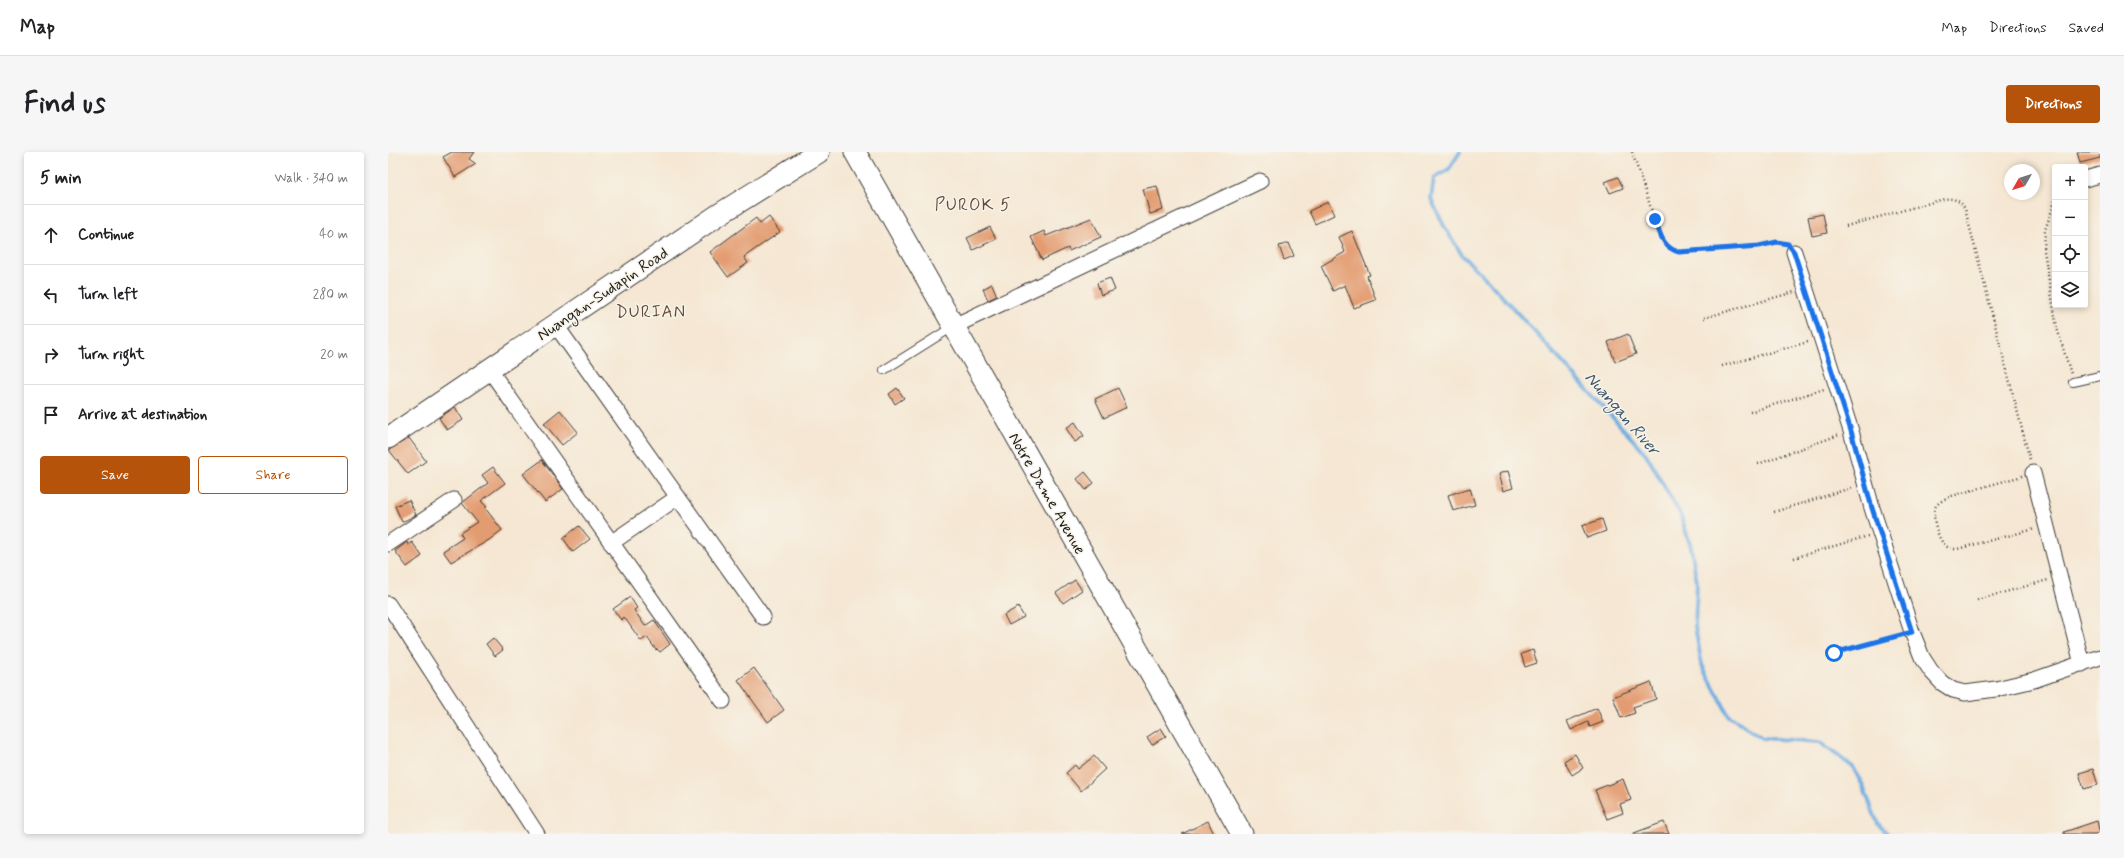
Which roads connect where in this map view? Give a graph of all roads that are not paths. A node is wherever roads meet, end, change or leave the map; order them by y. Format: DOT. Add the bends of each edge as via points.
graph roads {
  1 [pos="819,152"];
  2 [pos="855,152"];
  3 [pos="2100,174"];
  4 [pos="2088,178"];
  5 [pos="1260,181"];
  6 [pos="1794,252"];
  7 [pos="555,324"];
  8 [pos="954,326"];
  9 [pos="489,369"];
  10 [pos="884,370"];
  11 [pos="2100,376"];
  12 [pos="2073,382"];
  13 [pos="388,438"];
  14 [pos="2033,473"];
  15 [pos="678,497"];
  16 [pos="454,500"];
  17 [pos="611,543"];
  18 [pos="388,544"];
  19 [pos="388,604"];
  20 [pos="763,617"];
  21 [pos="2100,657"];
  22 [pos="2082,664"];
  23 [pos="723,702"];
  24 [pos="537,834"];
  25 [pos="1242,834"];
  1 -- 7 [label="street, Nuangan-Sudapin Road" via="718,215"];
  2 -- 8 [label="street, Notre Dame Avenue"];
  3 -- 4 [label="street"];
  5 -- 8 [label="street"];
  6 -- 22 [label="street" via="1912,632 1922,658 1931,671 1942,684 1959,692 1996,689"];
  7 -- 9 [label="street, Nuangan-Sudapin Road"];
  7 -- 15 [label="street"];
  8 -- 10 [label="lane"];
  8 -- 25 [label="street, Notre Dame Avenue"];
  9 -- 13 [label="street, Nuangan-Sudapin Road"];
  9 -- 17 [label="street"];
  11 -- 12 [label="lane"];
  14 -- 22 [label="street"];
  15 -- 17 [label="street"];
  15 -- 20 [label="street"];
  16 -- 18 [label="street"];
  17 -- 23 [label="street"];
  19 -- 24 [label="street"];
  21 -- 22 [label="street"];
}
